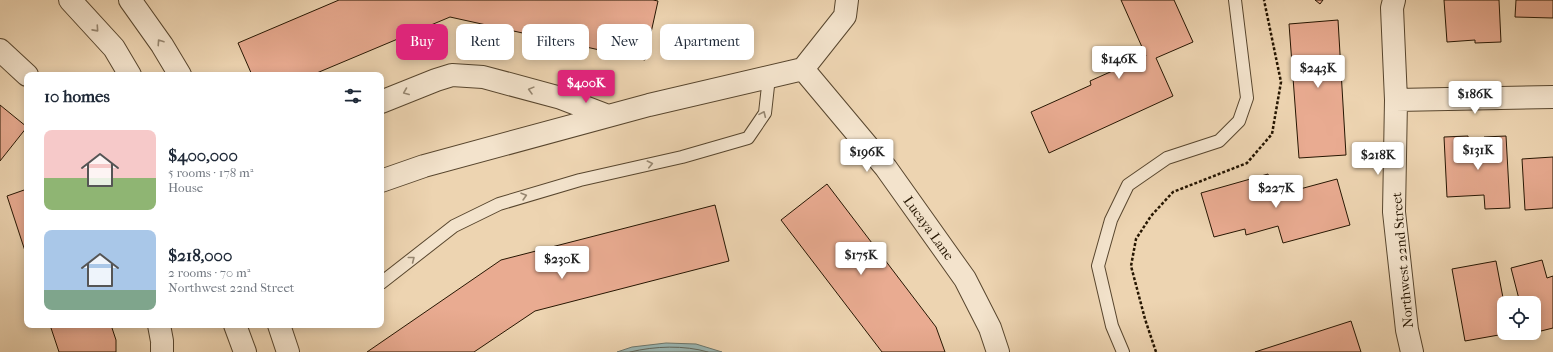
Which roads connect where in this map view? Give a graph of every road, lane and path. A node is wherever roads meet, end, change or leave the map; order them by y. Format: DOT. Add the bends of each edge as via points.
graph roads {
  1 [pos="70,0"];
  2 [pos="130,0"];
  3 [pos="847,0"];
  4 [pos="1235,0"];
  5 [pos="1264,0"];
  6 [pos="1394,0"];
  7 [pos="0,50"];
  8 [pos="803,69"];
  9 [pos="25,72"];
  10 [pos="128,72"];
  11 [pos="178,72"];
  12 [pos="769,77"];
  13 [pos="1553,97"];
  14 [pos="1396,100"];
  15 [pos="384,101"];
  16 [pos="608,116"];
  17 [pos="384,180"];
  18 [pos="384,281"];
  19 [pos="160,328"];
  20 [pos="236,328"];
  21 [pos="280,328"];
  22 [pos="162,352"];
  23 [pos="245,352"];
  24 [pos="288,352"];
  25 [pos="998,352"];
  26 [pos="1123,352"];
  27 [pos="1156,352"];
  28 [pos="1412,352"];
  1 -- 10 [label="street, one-way" via="114,48"];
  11 -- 2 [label="street, one-way"];
  3 -- 8 [label="street" via="846,16"];
  4 -- 26 [label="lane" via="1247,98 1239,121 1219,141 1167,158 1128,185 1111,220 1098,266 1112,326"];
  5 -- 27 [label="path" via="1281,82 1272,134 1247,163 1173,192 1151,216 1136,239 1131,266"];
  6 -- 14 [label="street, Northwest 22nd Street" via="1392,8"];
  7 -- 9 [label="street"];
  8 -- 12 [label="street"];
  8 -- 25 [label="street, Lucaya Lane" via="886,168 966,278 990,328"];
  12 -- 16 [label="street"];
  18 -- 12 [label="lane, one-way" via="454,226 499,204 580,180 682,157 748,138 765,113"];
  13 -- 14 [label="street"];
  14 -- 28 [label="street, Northwest 22nd Street" via="1394,212 1407,330"];
  16 -- 15 [label="street, one-way" via="561,98 482,77 452,75"];
  16 -- 17 [label="street" via="424,166"];
  19 -- 22 [label="street"];
  20 -- 23 [label="street"];
  21 -- 24 [label="street"];
}
